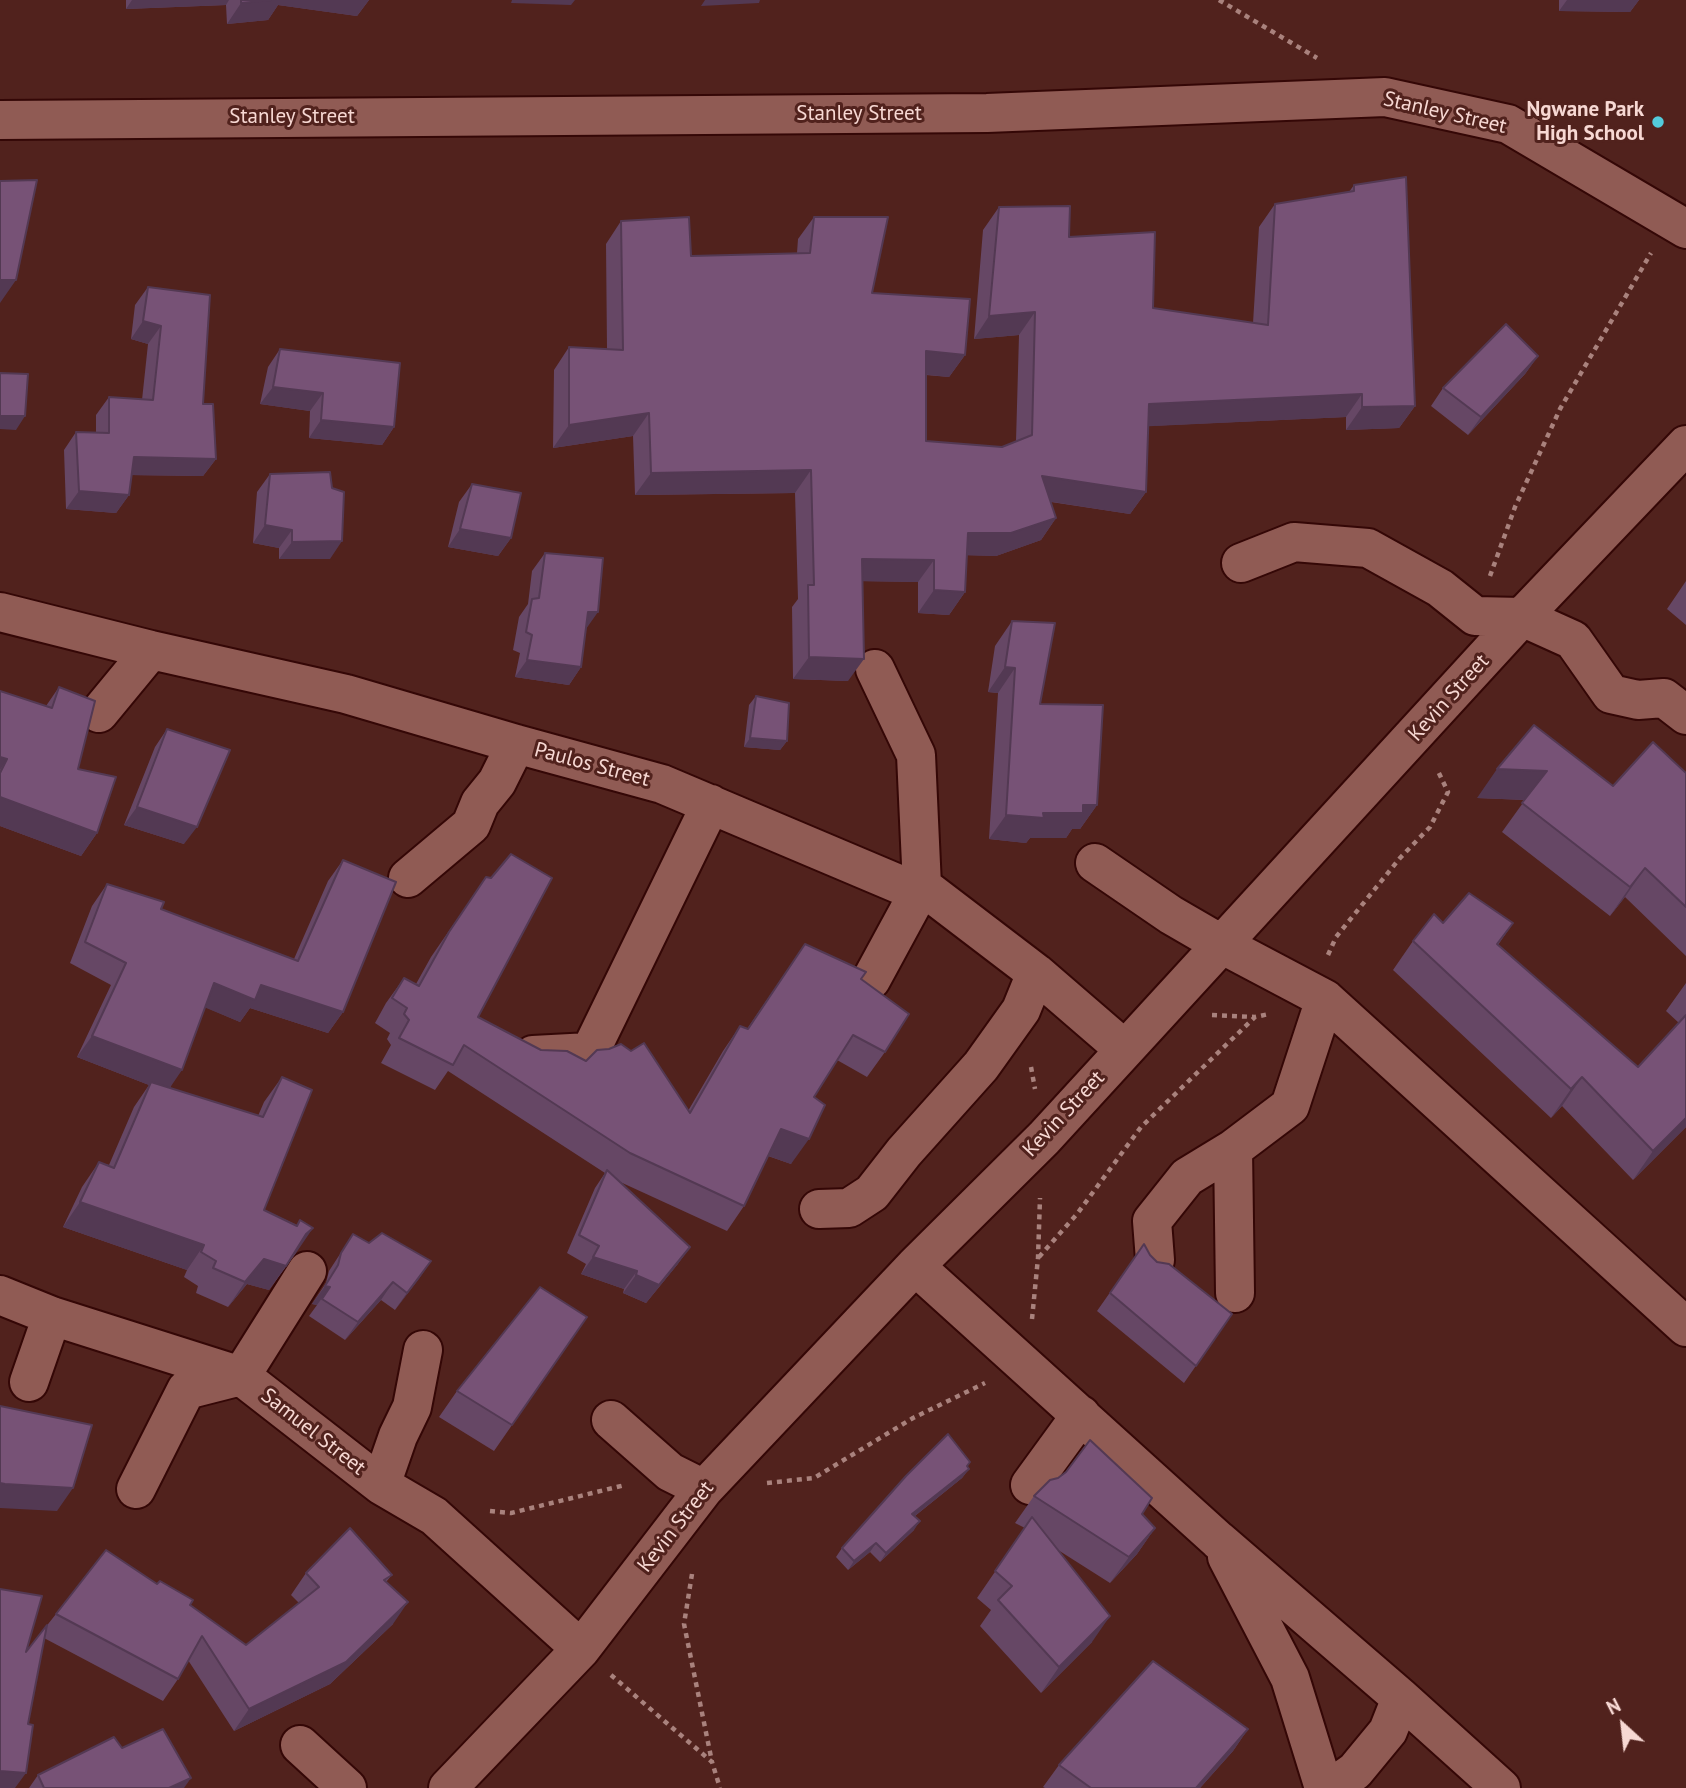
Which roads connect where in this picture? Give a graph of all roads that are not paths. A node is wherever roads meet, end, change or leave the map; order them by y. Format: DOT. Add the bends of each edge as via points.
graph roads {
  1 [pos="0,120"];
  2 [pos="1679,224"];
  3 [pos="1686,445"];
  4 [pos="1241,563"];
  5 [pos="0,612"];
  6 [pos="1522,617"];
  7 [pos="151,650"];
  8 [pos="875,669"];
  9 [pos="99,713"];
  10 [pos="1686,715"];
  11 [pos="516,744"];
  12 [pos="710,804"];
  13 [pos="1095,863"];
  14 [pos="408,878"];
  15 [pos="922,886"];
  16 [pos="1220,944"];
  17 [pos="1036,973"];
  18 [pos="871,980"];
  19 [pos="1325,999"];
  20 [pos="1124,1049"];
  21 [pos="533,1055"];
  22 [pos="1233,1149"];
  23 [pos="819,1209"];
  24 [pos="1154,1260"];
  25 [pos="915,1266"];
  26 [pos="307,1271"];
  27 [pos="1235,1293"];
  28 [pos="0,1295"];
  29 [pos="1683,1311"];
  30 [pos="52,1316"];
  31 [pos="423,1350"];
  32 [pos="241,1376"];
  33 [pos="29,1382"];
  34 [pos="1081,1415"];
  35 [pos="611,1420"];
  36 [pos="381,1485"];
  37 [pos="1030,1485"];
  38 [pos="136,1489"];
  39 [pos="704,1489"];
  40 [pos="1218,1540"];
  41 [pos="581,1649"];
  42 [pos="1401,1698"];
  43 [pos="300,1745"];
  44 [pos="347,1788"];
  45 [pos="448,1788"];
  46 [pos="1324,1788"];
  47 [pos="1331,1788"];
  48 [pos="1501,1788"];
  1 -- 2 [label="street, Stanley Street" via="987,113 1385,97 1508,124"];
  3 -- 6 [label="street, Kevin Street"];
  4 -- 6 [label="street" via="1294,542 1368,548 1440,588 1475,616"];
  5 -- 7 [label="street, Paulos Street"];
  6 -- 10 [label="street" via="1573,640 1611,694 1638,700 1664,698"];
  6 -- 16 [label="street, Kevin Street"];
  7 -- 9 [label="street"];
  7 -- 11 [label="street, Paulos Street" via="346,694"];
  8 -- 15 [label="street" via="916,755"];
  11 -- 12 [label="street, Paulos Street" via="662,784"];
  11 -- 14 [label="street" via="471,825"];
  12 -- 15 [label="street, Paulos Street" via="901,885"];
  12 -- 21 [label="street" via="590,1052"];
  13 -- 16 [label="street"];
  15 -- 17 [label="street, Paulos Street"];
  15 -- 18 [label="street"];
  16 -- 19 [label="street"];
  16 -- 20 [label="street, Kevin Street"];
  17 -- 20 [label="street, Paulos Street"];
  17 -- 23 [label="street" via="1021,1010 981,1066 872,1193 849,1208"];
  19 -- 22 [label="street" via="1290,1106"];
  19 -- 29 [label="street"];
  20 -- 25 [label="street, Kevin Street" via="1044,1138"];
  22 -- 24 [label="street" via="1187,1177 1152,1221"];
  22 -- 27 [label="street"];
  25 -- 34 [label="street"];
  25 -- 39 [label="street, Kevin Street"];
  26 -- 32 [label="street"];
  28 -- 30 [label="street, Samuel Street"];
  30 -- 32 [label="street, Samuel Street"];
  30 -- 33 [label="street"];
  31 -- 36 [label="street" via="412,1407"];
  32 -- 36 [label="street, Samuel Street"];
  32 -- 38 [label="street" via="186,1390"];
  34 -- 37 [label="street"];
  34 -- 40 [label="street"];
  35 -- 39 [label="street" via="670,1472"];
  36 -- 41 [label="street, Samuel Street" via="435,1516"];
  39 -- 41 [label="street, Kevin Street"];
  40 -- 42 [label="street"];
  40 -- 46 [label="street" via="1290,1678"];
  41 -- 45 [label="street, Kevin Street"];
  42 -- 47 [label="street" via="1388,1731 1355,1771"];
  42 -- 48 [label="street"];
  43 -- 44 [label="street"];
}
